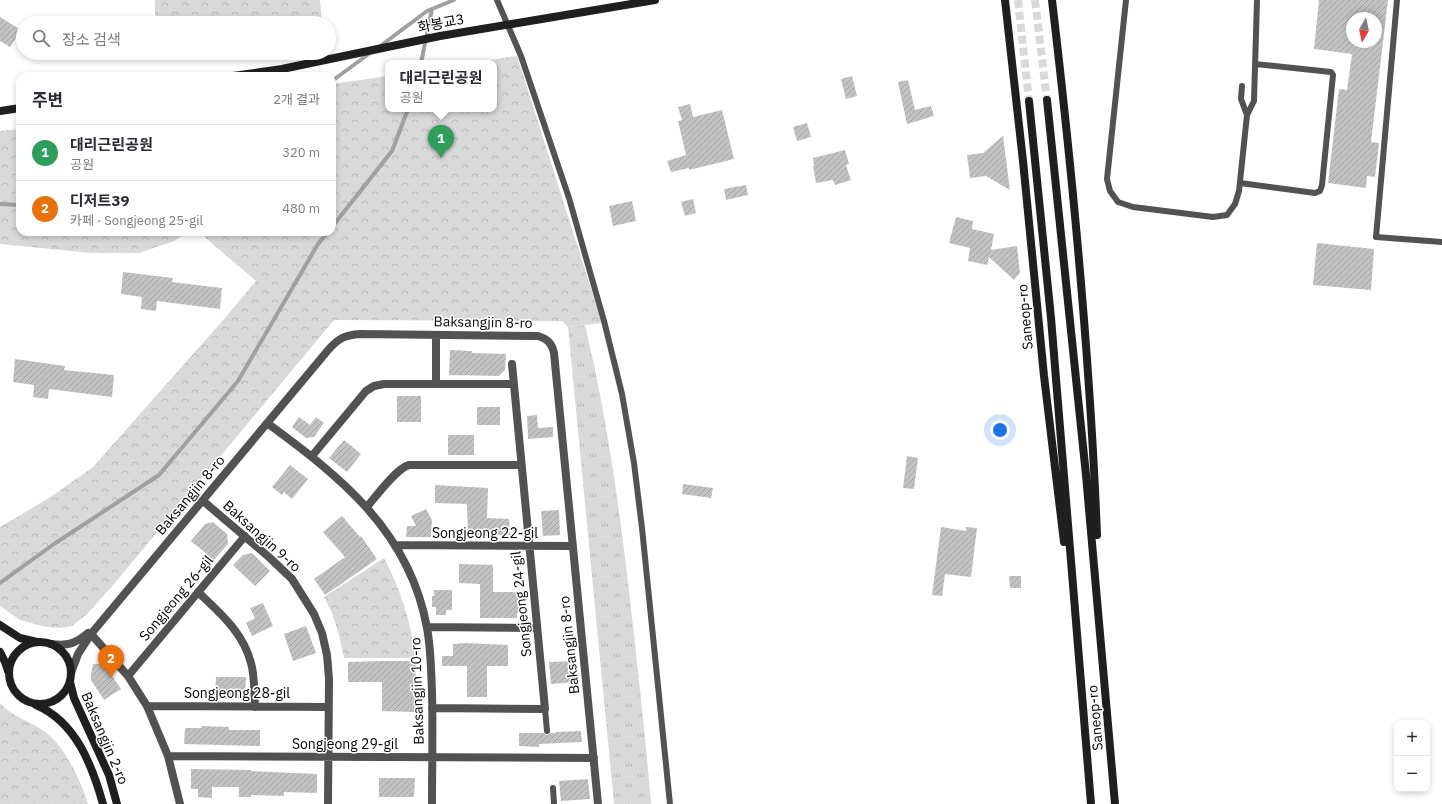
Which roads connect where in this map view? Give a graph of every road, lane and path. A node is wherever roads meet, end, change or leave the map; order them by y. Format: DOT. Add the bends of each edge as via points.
graph roads {
  1 [pos="497,0"];
  2 [pos="655,0"];
  3 [pos="1005,0"];
  4 [pos="1052,0"];
  5 [pos="1126,0"];
  6 [pos="1257,0"];
  7 [pos="1397,0"];
  8 [pos="336,58"];
  9 [pos="325,60"];
  10 [pos="1255,64"];
  11 [pos="261,72"];
  12 [pos="1242,86"];
  13 [pos="1047,100"];
  14 [pos="1029,101"];
  15 [pos="16,109"];
  16 [pos="0,111"];
  17 [pos="1247,115"];
  18 [pos="1240,183"];
  19 [pos="1442,242"];
  20 [pos="436,335"];
  21 [pos="512,364"];
  22 [pos="436,384"];
  23 [pos="513,384"];
  24 [pos="267,423"];
  25 [pos="312,456"];
  26 [pos="521,465"];
  27 [pos="202,500"];
  28 [pos="367,507"];
  29 [pos="245,536"];
  30 [pos="396,546"];
  31 [pos="529,546"];
  32 [pos="573,546"];
  33 [pos="198,592"];
  34 [pos="104,618"];
  35 [pos="0,625"];
  36 [pos="427,627"];
  37 [pos="537,628"];
  38 [pos="1100,629"];
  39 [pos="1077,631"];
  40 [pos="91,634"];
  41 [pos="42,642"];
  42 [pos="51,644"];
  43 [pos="0,652"];
  44 [pos="71,673"];
  45 [pos="128,676"];
  46 [pos="9,679"];
  47 [pos="70,682"];
  48 [pos="34,704"];
  49 [pos="147,706"];
  50 [pos="255,707"];
  51 [pos="328,707"];
  52 [pos="432,708"];
  53 [pos="545,709"];
  54 [pos="547,731"];
  55 [pos="168,756"];
  56 [pos="328,757"];
  57 [pos="432,757"];
  58 [pos="594,758"];
  59 [pos="553,788"];
  60 [pos="103,804"];
  61 [pos="117,804"];
  62 [pos="180,804"];
  63 [pos="328,804"];
  64 [pos="432,804"];
  65 [pos="554,804"];
  66 [pos="598,804"];
  67 [pos="670,804"];
  68 [pos="1091,804"];
  69 [pos="1115,804"];
  1 -- 67 [label="lane" via="521,56 569,198 622,394 642,528"];
  2 -- 8 [label="main road, 화봉교3, bridge" via="440,36"];
  3 -- 39 [label="main road, Saneop-ro" via="1024,161 1044,376"];
  4 -- 38 [label="main road, Saneop-ro" via="1070,158 1088,366"];
  5 -- 18 [label="lane" via="1107,179 1110,191 1118,202 1133,207 1213,217 1227,215 1235,204"];
  6 -- 10 [label="lane"];
  7 -- 19 [label="lane" via="1376,237"];
  9 -- 11 [label="main road, 화봉교3, bridge"];
  10 -- 17 [label="lane" via="1254,101"];
  10 -- 18 [label="lane" via="1331,72 1333,75 1322,185 1320,191 1315,193"];
  12 -- 17 [label="lane" via="1241,99"];
  13 -- 38 [label="main road, Saneop-ro"];
  14 -- 39 [label="main road, Saneop-ro" via="1051,318"];
  15 -- 16 [label="main road"];
  17 -- 18 [label="lane"];
  20 -- 22 [label="street"];
  20 -- 24 [label="street, Baksangjin 8-ro" via="350,334 341,337"];
  20 -- 32 [label="street, Baksangjin 8-ro" via="538,336 553,347"];
  21 -- 23 [label="street, Songjeong 24-gil"];
  22 -- 23 [label="street"];
  22 -- 25 [label="street" via="374,386 366,391"];
  23 -- 26 [label="street, Songjeong 24-gil"];
  24 -- 25 [label="street, Baksangjin 10-ro"];
  24 -- 27 [label="street, Baksangjin 8-ro"];
  25 -- 28 [label="street, Baksangjin 10-ro"];
  26 -- 28 [label="street" via="409,464 398,471"];
  26 -- 31 [label="street, Songjeong 24-gil"];
  27 -- 29 [label="street, Baksangjin 9-ro"];
  27 -- 34 [label="street, Baksangjin 8-ro"];
  28 -- 30 [label="street, Baksangjin 10-ro"];
  29 -- 33 [label="street, Songjeong 26-gil"];
  29 -- 51 [label="street, Baksangjin 9-ro" via="292,579 314,614 327,655"];
  30 -- 31 [label="street, Songjeong 22-gil"];
  30 -- 36 [label="street, Baksangjin 10-ro" via="417,594"];
  31 -- 32 [label="street, Songjeong 22-gil"];
  31 -- 37 [label="street, Songjeong 24-gil"];
  32 -- 58 [label="street, Baksangjin 8-ro"];
  33 -- 45 [label="street, Songjeong 26-gil"];
  33 -- 50 [label="street" via="231,624 246,648 254,678"];
  34 -- 40 [label="street, Baksangjin 8-ro"];
  34 -- 42 [label="street, Baksangjin 8-ro" via="72,644"];
  35 -- 41 [label="main road" via="20,638"];
  36 -- 37 [label="street"];
  36 -- 52 [label="street, Baksangjin 10-ro"];
  37 -- 53 [label="street, Songjeong 24-gil"];
  38 -- 69 [label="main road, Saneop-ro"];
  39 -- 68 [label="main road, Saneop-ro"];
  40 -- 44 [label="street, Baksangjin 8-ro" via="78,654"];
  40 -- 45 [label="street"];
  41 -- 42 [label="main road"];
  41 -- 46 [label="main road" via="32,643 17,653 9,669"];
  42 -- 44 [label="main road" via="65,656 70,664"];
  43 -- 46 [label="main road"];
  44 -- 47 [label="main road"];
  45 -- 49 [label="street"];
  46 -- 48 [label="main road" via="18,695"];
  47 -- 48 [label="main road" via="60,697 52,702"];
  47 -- 61 [label="main road, Baksangjin 2-ro" via="74,698 109,775"];
  48 -- 60 [label="main road, Baksangjin 2-ro" via="53,714 71,732 96,779"];
  49 -- 50 [label="street, Songjeong 28-gil"];
  49 -- 55 [label="street"];
  50 -- 51 [label="street, Songjeong 28-gil"];
  51 -- 56 [label="street, Baksangjin 9-ro"];
  52 -- 53 [label="street"];
  52 -- 57 [label="street, Baksangjin 10-ro"];
  53 -- 54 [label="lane"];
  55 -- 56 [label="street, Songjeong 29-gil"];
  55 -- 62 [label="street"];
  56 -- 57 [label="street, Songjeong 29-gil"];
  56 -- 63 [label="street, Baksangjin 9-ro"];
  57 -- 58 [label="street, Songjeong 29-gil"];
  57 -- 64 [label="street, Baksangjin 10-ro"];
  58 -- 66 [label="street, Baksangjin 8-ro"];
  59 -- 65 [label="lane"];
}
